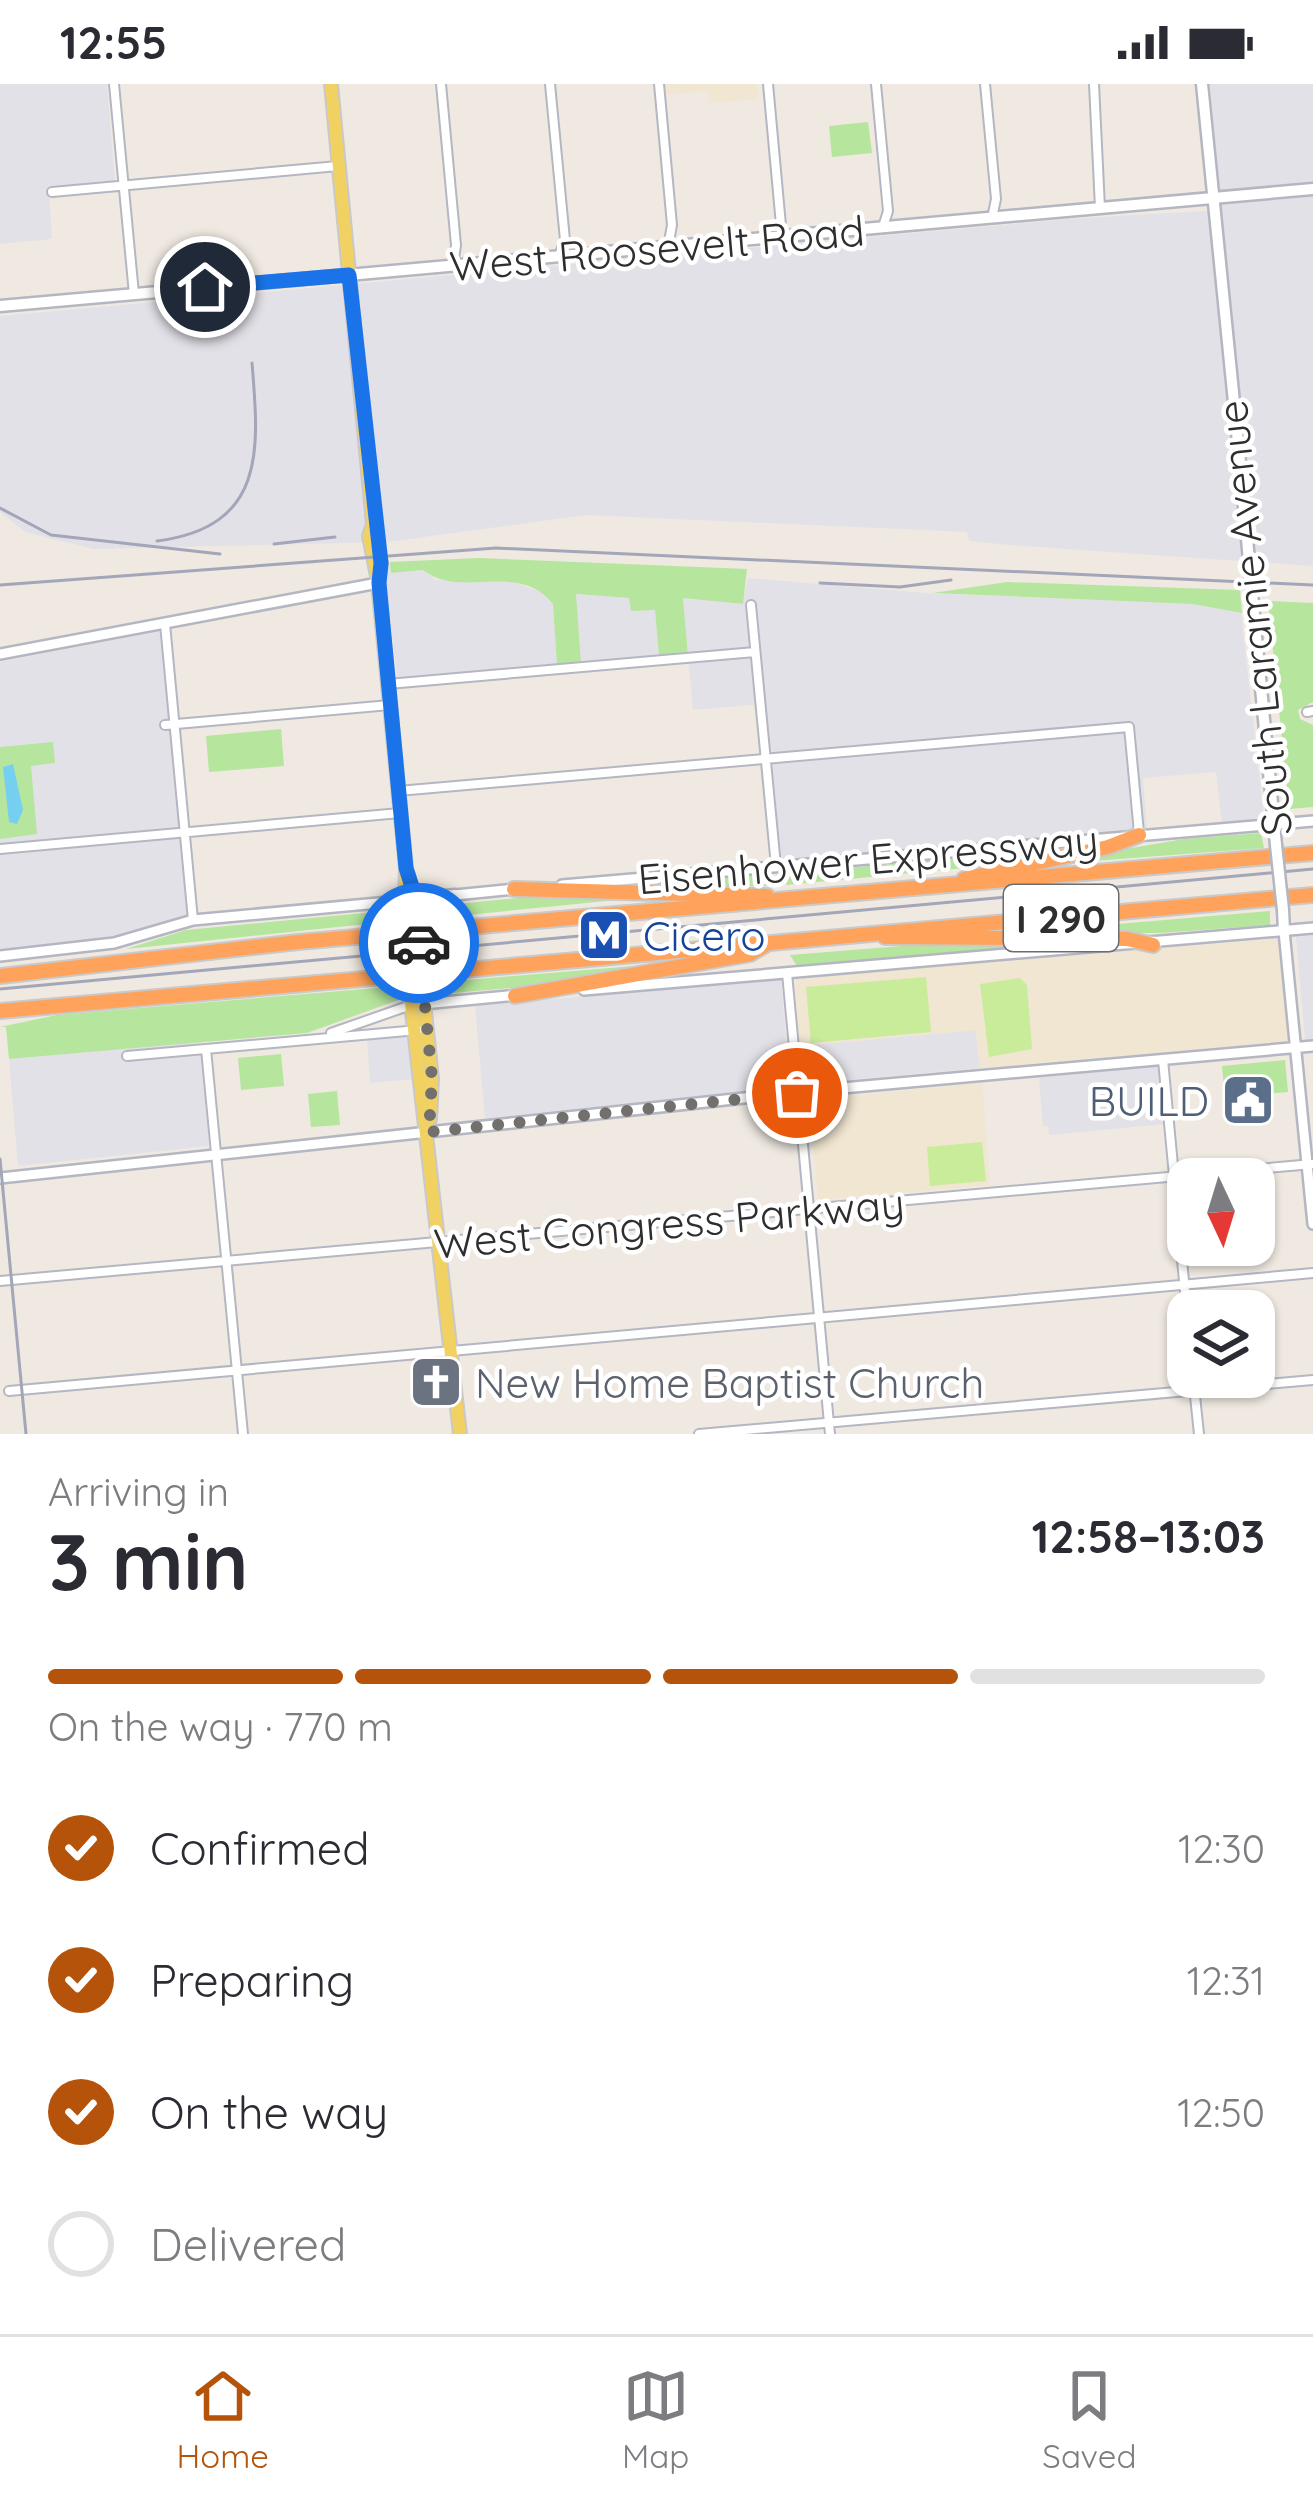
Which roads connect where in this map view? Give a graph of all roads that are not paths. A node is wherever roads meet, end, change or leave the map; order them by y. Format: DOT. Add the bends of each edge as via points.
graph roads {
  1 [pos="114,84"];
  2 [pos="331,84"];
  3 [pos="441,84"];
  4 [pos="550,84"];
  5 [pos="659,84"];
  6 [pos="767,84"];
  7 [pos="876,84"];
  8 [pos="985,84"];
  9 [pos="1094,84"];
  10 [pos="1202,84"];
  11 [pos="339,166"];
  12 [pos="124,186"];
  13 [pos="1313,189"];
  14 [pos="52,192"];
  15 [pos="1213,198"];
  16 [pos="1100,208"];
  17 [pos="992,218"];
  18 [pos="883,227"];
  19 [pos="782,236"];
  20 [pos="668,247"];
  21 [pos="559,256"];
  22 [pos="453,266"];
  23 [pos="349,275"];
  24 [pos="134,294"];
  25 [pos="0,306"];
  26 [pos="379,583"];
  27 [pos="751,605"];
  28 [pos="165,624"];
  29 [pos="755,652"];
  30 [pos="0,654"];
  31 [pos="388,684"];
  32 [pos="390,705"];
  33 [pos="170,725"];
  34 [pos="765,758"];
  35 [pos="398,790"];
  36 [pos="400,813"];
  37 [pos="1313,821"];
  38 [pos="1274,823"];
  39 [pos="184,832"];
  40 [pos="1139,835"];
  41 [pos="0,849"];
  42 [pos="1313,853"];
  43 [pos="776,866"];
  44 [pos="953,884"];
  45 [pos="514,889"];
  46 [pos="455,895"];
  47 [pos="1313,895"];
  48 [pos="784,899"];
  49 [pos="409,900"];
  50 [pos="193,920"];
  51 [pos="1313,928"];
  52 [pos="1285,931"];
  53 [pos="868,934"];
  54 [pos="772,941"];
  55 [pos="1153,945"];
  56 [pos="0,956"];
  57 [pos="787,973"];
  58 [pos="0,976"];
  59 [pos="515,996"];
  60 [pos="417,1005"];
  61 [pos="0,1011"];
  62 [pos="420,1030"];
  63 [pos="313,1039"];
  64 [pos="1313,1046"];
  65 [pos="1297,1047"];
  66 [pos="206,1049"];
  67 [pos="127,1056"];
  68 [pos="1163,1060"];
  69 [pos="797,1093"];
  70 [pos="429,1132"];
  71 [pos="216,1155"];
  72 [pos="1172,1158"];
  73 [pos="1310,1165"];
  74 [pos="1275,1168"];
  75 [pos="0,1175"];
  76 [pos="1167,1178"];
  77 [pos="808,1208"];
  78 [pos="1313,1224"];
  79 [pos="441,1242"];
  80 [pos="226,1264"];
  81 [pos="1182,1266"];
  82 [pos="1313,1273"];
  83 [pos="0,1283"];
  84 [pos="1184,1284"];
  85 [pos="1185,1290"];
  86 [pos="818,1316"];
  87 [pos="452,1350"];
  88 [pos="237,1371"];
  89 [pos="1313,1380"];
  90 [pos="1275,1383"];
  91 [pos="4,1391"];
  92 [pos="1167,1393"];
  93 [pos="1196,1398"];
  94 [pos="828,1423"];
  95 [pos="243,1434"];
  96 [pos="460,1434"];
  97 [pos="699,1434"];
  98 [pos="830,1434"];
  99 [pos="1199,1434"];
  1 -- 12 [label="street"];
  2 -- 11 [label="main road"];
  3 -- 22 [label="street"];
  4 -- 21 [label="street" via="565,240"];
  5 -- 20 [label="street"];
  6 -- 19 [label="street"];
  7 -- 18 [label="street"];
  8 -- 17 [label="street"];
  9 -- 16 [label="street"];
  10 -- 15 [label="main road, South Laramie Avenue"];
  11 -- 12 [label="street"];
  11 -- 23 [label="main road"];
  12 -- 14 [label="street"];
  12 -- 24 [label="street"];
  13 -- 15 [label="main road, West Roosevelt Road"];
  15 -- 16 [label="main road, West Roosevelt Road"];
  15 -- 38 [label="main road, South Laramie Avenue, bridge"];
  16 -- 17 [label="main road, West Roosevelt Road"];
  17 -- 18 [label="main road, West Roosevelt Road"];
  18 -- 19 [label="main road, West Roosevelt Road"];
  19 -- 20 [label="main road, West Roosevelt Road"];
  20 -- 21 [label="main road, West Roosevelt Road"];
  21 -- 22 [label="main road, West Roosevelt Road"];
  22 -- 23 [label="main road, West Roosevelt Road"];
  23 -- 24 [label="main road, West Roosevelt Road"];
  23 -- 26 [label="main road" via="371,563"];
  24 -- 25 [label="main road, West Roosevelt Road"];
  26 -- 28 [label="street"];
  26 -- 31 [label="main road"];
  27 -- 29 [label="street"];
  28 -- 30 [label="street"];
  28 -- 33 [label="street"];
  29 -- 31 [label="street"];
  29 -- 34 [label="street"];
  31 -- 32 [label="main road"];
  32 -- 33 [label="street"];
  32 -- 35 [label="main road"];
  33 -- 39 [label="street"];
  34 -- 35 [label="street"];
  34 -- 40 [label="street" via="1130,727"];
  34 -- 43 [label="street"];
  35 -- 36 [label="main road"];
  36 -- 39 [label="street"];
  36 -- 49 [label="main road"];
  37 -- 38 [label="street"];
  38 -- 40 [label="street"];
  38 -- 52 [label="main road, South Laramie Avenue, bridge"];
  39 -- 41 [label="street"];
  39 -- 50 [label="street"];
  40 -- 43 [label="street"];
  40 -- 44 [label="highway"];
  42 -- 44 [label="highway, Eisenhower Expressway / I 290"];
  43 -- 45 [label="street"];
  44 -- 48 [label="highway, Eisenhower Expressway / I 290"];
  45 -- 46 [label="street"];
  45 -- 48 [label="highway"];
  46 -- 49 [label="main road"];
  47 -- 53 [label="highway, Eisenhower Expressway / I 290"];
  48 -- 58 [label="highway, Eisenhower Expressway / I 290"];
  49 -- 50 [label="street"];
  49 -- 60 [label="main road, bridge"];
  50 -- 56 [label="street" via="114,943"];
  51 -- 52 [label="street"];
  52 -- 55 [label="street"];
  52 -- 65 [label="street, South Laramie Avenue"];
  53 -- 54 [label="highway, Eisenhower Expressway / I 290"];
  53 -- 55 [label="highway"];
  54 -- 59 [label="highway" via="750,954"];
  54 -- 61 [label="highway, Eisenhower Expressway / I 290"];
  55 -- 57 [label="street"];
  57 -- 59 [label="street"];
  57 -- 69 [label="street"];
  59 -- 60 [label="street"];
  60 -- 62 [label="main road"];
  60 -- 63 [label="street"];
  62 -- 63 [label="street"];
  62 -- 70 [label="main road" via="432,1078"];
  63 -- 66 [label="street"];
  64 -- 65 [label="street"];
  65 -- 68 [label="street"];
  65 -- 73 [label="street, South Laramie Avenue"];
  66 -- 67 [label="street"];
  66 -- 71 [label="street"];
  68 -- 69 [label="street"];
  68 -- 72 [label="street"];
  69 -- 70 [label="street"];
  69 -- 77 [label="street"];
  70 -- 71 [label="street"];
  70 -- 79 [label="main road"];
  71 -- 75 [label="street"];
  71 -- 80 [label="street"];
  73 -- 74 [label="street, West Congress Parkway"];
  73 -- 78 [label="street, South Laramie Avenue"];
  76 -- 77 [label="street, West Congress Parkway"];
  77 -- 79 [label="street, West Congress Parkway"];
  77 -- 86 [label="street"];
  79 -- 80 [label="street, West Congress Parkway"];
  79 -- 87 [label="main road"];
  80 -- 83 [label="street, West Congress Parkway"];
  80 -- 88 [label="street"];
  81 -- 84 [label="street"];
  82 -- 84 [label="street"];
  84 -- 85 [label="street"];
  84 -- 86 [label="street"];
  86 -- 87 [label="street"];
  86 -- 94 [label="street"];
  87 -- 88 [label="street"];
  87 -- 96 [label="main road"];
  88 -- 91 [label="street"];
  88 -- 95 [label="street"];
  89 -- 90 [label="street"];
  92 -- 94 [label="street"];
  93 -- 99 [label="street"];
  94 -- 97 [label="street"];
  94 -- 98 [label="street"];
}
